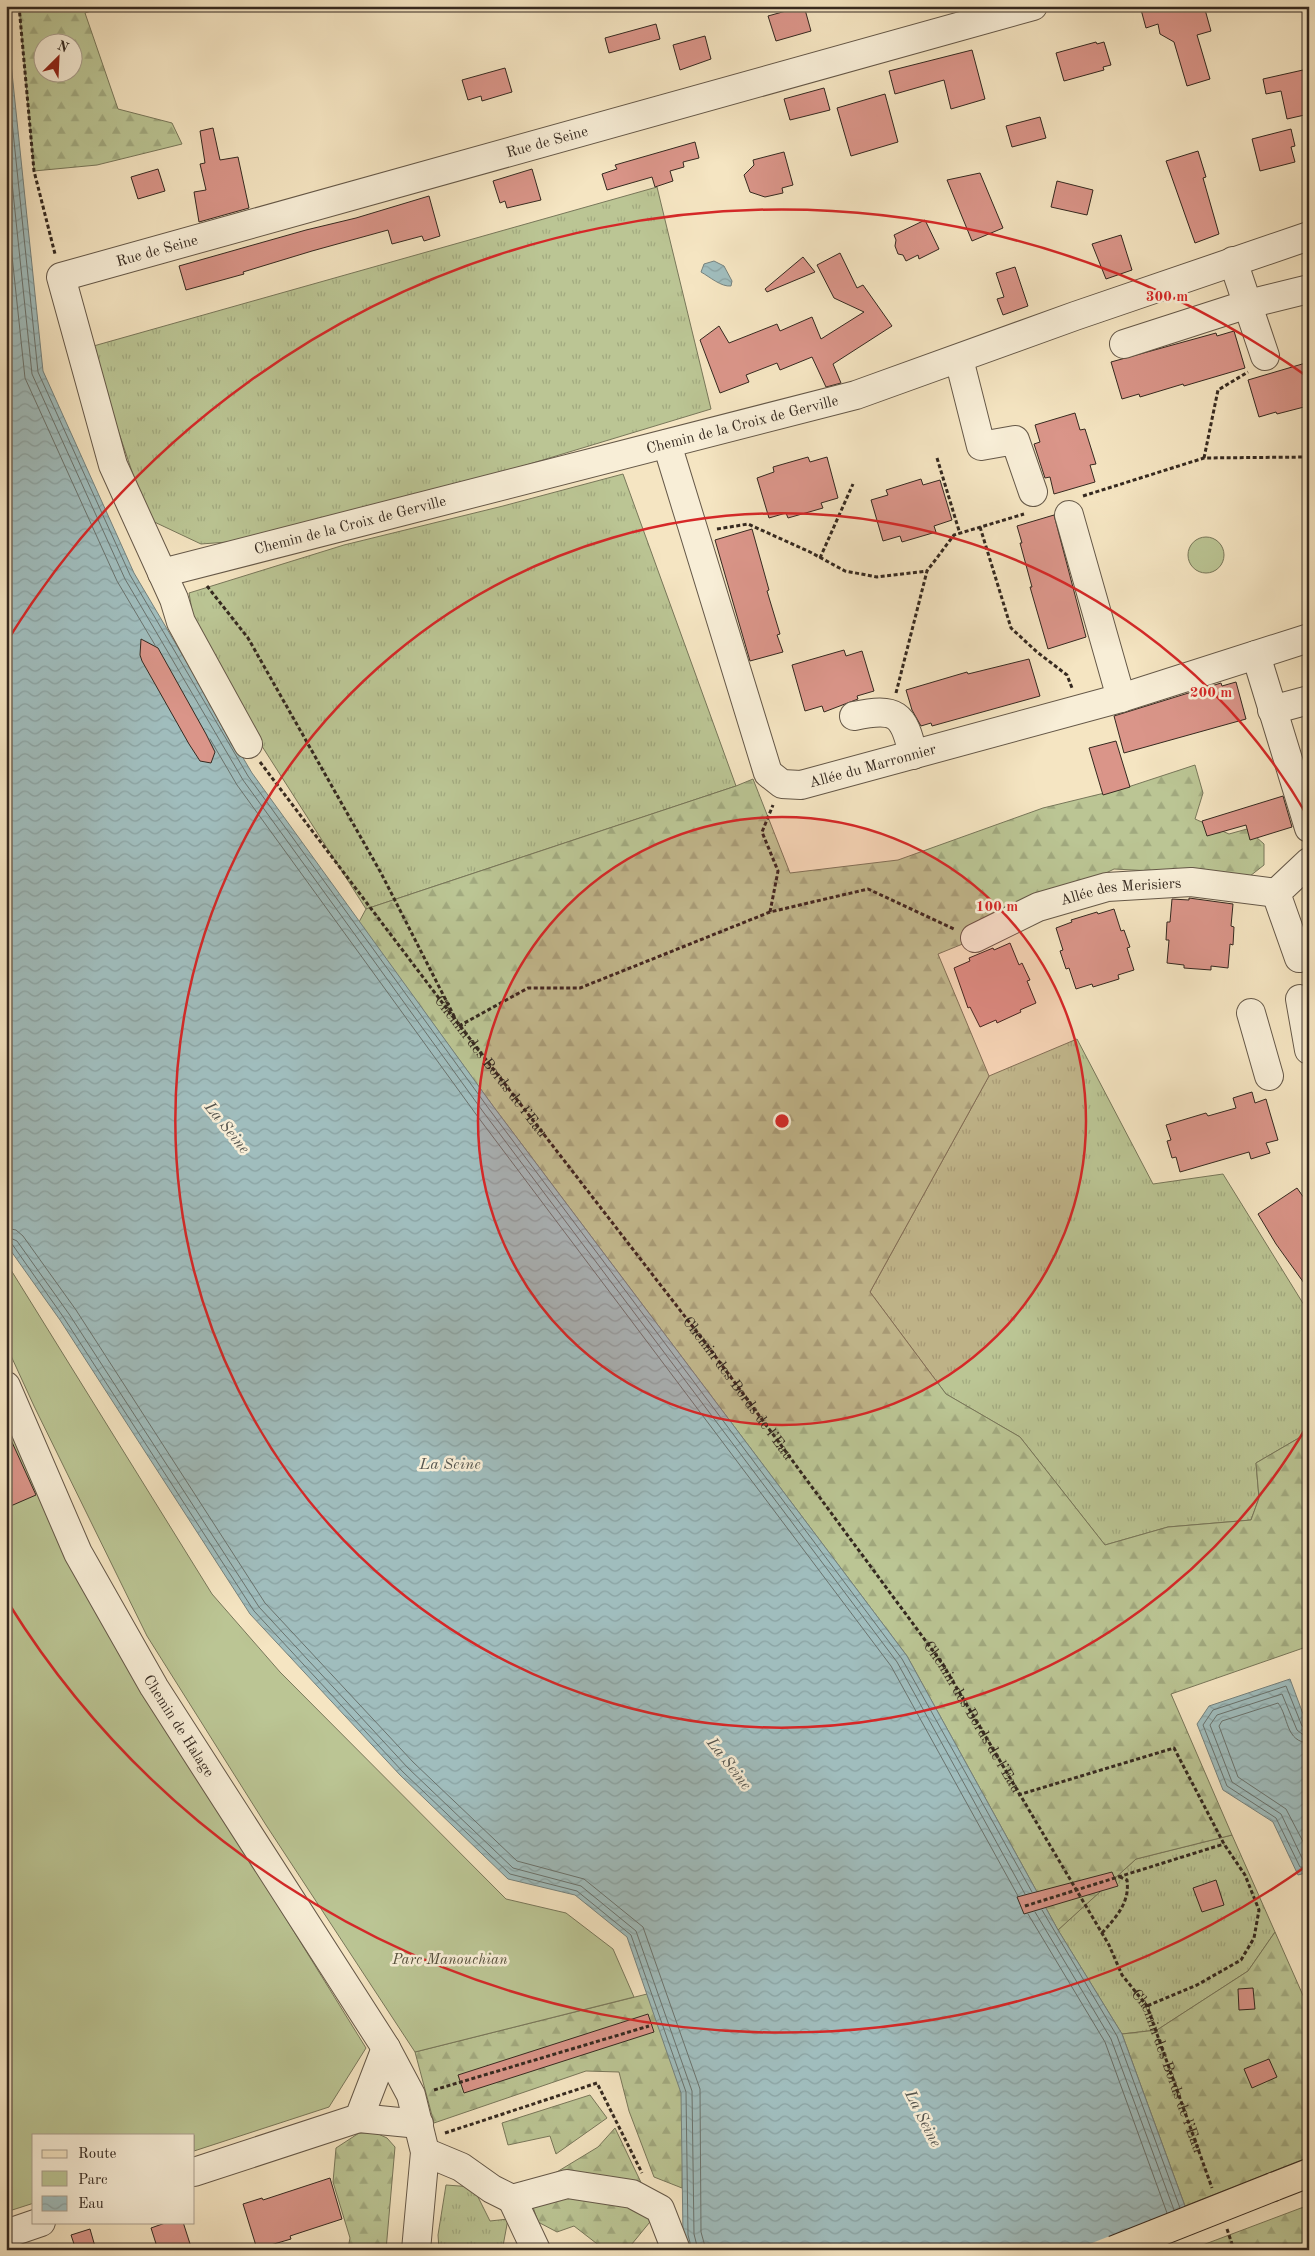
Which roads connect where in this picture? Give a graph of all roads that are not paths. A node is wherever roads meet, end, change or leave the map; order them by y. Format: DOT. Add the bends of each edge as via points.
graph roads {
  1 [pos="1033,6"];
  2 [pos="1309,236"];
  3 [pos="1233,261"];
  4 [pos="1309,289"];
  5 [pos="1248,304"];
  6 [pos="1124,344"];
  7 [pos="1266,356"];
  8 [pos="959,358"];
  9 [pos="667,444"];
  10 [pos="1033,492"];
  11 [pos="1069,515"];
  12 [pos="162,573"];
  13 [pos="1309,638"];
  14 [pos="1256,655"];
  15 [pos="1121,698"];
  16 [pos="1309,700"];
  17 [pos="1272,710"];
  18 [pos="854,716"];
  19 [pos="248,744"];
  20 [pos="913,755"];
  21 [pos="1309,828"];
  22 [pos="1309,862"];
  23 [pos="1276,893"];
  24 [pos="975,938"];
  25 [pos="1298,958"];
  26 [pos="1300,999"];
  27 [pos="1251,1013"];
  28 [pos="1309,1050"];
  29 [pos="1269,1076"];
  30 [pos="6,1386"];
  31 [pos="386,2048"];
  32 [pos="358,2118"];
  33 [pos="422,2139"];
  34 [pos="195,2172"];
  35 [pos="1309,2173"];
  36 [pos="1309,2190"];
  37 [pos="1276,2195"];
  38 [pos="512,2199"];
  39 [pos="35,2224"];
  40 [pos="6,2234"];
  41 [pos="416,2250"];
  42 [pos="536,2250"];
  43 [pos="676,2250"];
  44 [pos="1114,2250"];
  45 [pos="1156,2250"];
  1 -- 12 [label="street, Rue de Seine" via="61,277 113,466"];
  2 -- 3 [label="street, Chemin de la Croix de Gerville"];
  3 -- 5 [label="street"];
  3 -- 8 [label="street, Chemin de la Croix de Gerville"];
  4 -- 5 [label="street"];
  5 -- 6 [label="street"];
  5 -- 7 [label="street"];
  8 -- 9 [label="street, Chemin de la Croix de Gerville" via="856,396"];
  8 -- 10 [label="street" via="981,446 1015,440"];
  9 -- 12 [label="street, Chemin de la Croix de Gerville"];
  9 -- 20 [label="street, Allée du Marronnier" via="768,773 782,784 801,785"];
  11 -- 15 [label="street"];
  12 -- 19 [label="street" via="181,622"];
  13 -- 14 [label="street, Allée du Marronnier"];
  14 -- 15 [label="street, Allée du Marronnier"];
  14 -- 17 [label="street"];
  15 -- 20 [label="street, Allée du Marronnier"];
  16 -- 17 [label="street"];
  17 -- 21 [label="street"];
  18 -- 20 [label="street" via="878,711 892,714 903,723"];
  22 -- 23 [label="street"];
  23 -- 24 [label="street, Allée des Merisiers" via="1191,882 1107,887 1038,907"];
  23 -- 25 [label="street"];
  26 -- 28 [label="street"];
  27 -- 29 [label="street"];
  30 -- 31 [label="street, Chemin de Halage" via="78,1553 154,1687"];
  31 -- 32 [label="street"];
  31 -- 33 [label="street, Chemin de Halage" via="411,2095"];
  32 -- 33 [label="street"];
  32 -- 34 [label="street"];
  33 -- 38 [label="street" via="492,2189"];
  33 -- 41 [label="street"];
  35 -- 37 [label="main road"];
  36 -- 37 [label="main road"];
  37 -- 44 [label="main road, bridge"];
  37 -- 45 [label="main road"];
  38 -- 42 [label="street"];
  38 -- 43 [label="street" via="567,2184 632,2194 660,2209"];
  39 -- 40 [label="street"];
}
